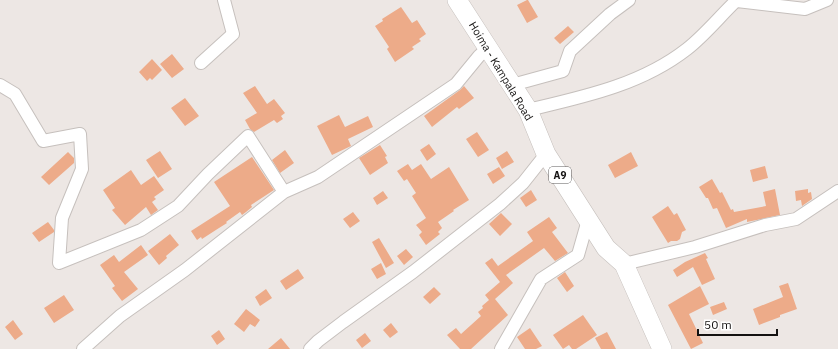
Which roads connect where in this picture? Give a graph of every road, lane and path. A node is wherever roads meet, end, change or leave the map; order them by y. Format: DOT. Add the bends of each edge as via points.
graph roads {
  1 [pos="224,0"];
  2 [pos="457,0"];
  3 [pos="629,0"];
  4 [pos="737,0"];
  5 [pos="827,0"];
  6 [pos="488,48"];
  7 [pos="201,63"];
  8 [pos="0,85"];
  9 [pos="512,85"];
  10 [pos="528,110"];
  11 [pos="546,154"];
  12 [pos="838,191"];
  13 [pos="284,192"];
  14 [pos="588,220"];
  15 [pos="624,264"];
  16 [pos="83,349"];
  17 [pos="310,349"];
  18 [pos="501,349"];
  19 [pos="662,349"];
  1 -- 7 [label="street" via="233,34"];
  2 -- 6 [label="main road, Hoima - Kampala Road / A9"];
  3 -- 9 [label="street" via="610,14 570,52 563,71"];
  4 -- 5 [label="street" via="805,9"];
  4 -- 10 [label="street" via="700,39 663,65 620,86"];
  6 -- 9 [label="main road, Hoima - Kampala Road / A9"];
  6 -- 13 [label="street" via="456,84 318,177"];
  8 -- 13 [label="street" via="15,94 43,141 80,134 82,169 62,218 60,263 141,230 178,206 248,136"];
  9 -- 10 [label="main road, Hoima - Kampala Road / A9"];
  10 -- 11 [label="main road, Hoima - Kampala Road / A9"];
  11 -- 14 [label="main road, Hoima - Kampala Road / A9"];
  11 -- 17 [label="street" via="523,183 500,204"];
  12 -- 15 [label="street" via="796,219 765,225 695,247"];
  13 -- 16 [label="street" via="185,270 120,316"];
  14 -- 15 [label="main road, Hoima - Kampala Road / A9" via="606,248"];
  14 -- 18 [label="street" via="578,255 541,279"];
  15 -- 19 [label="main road, Hoima - Kampala Road / A9"];
}
